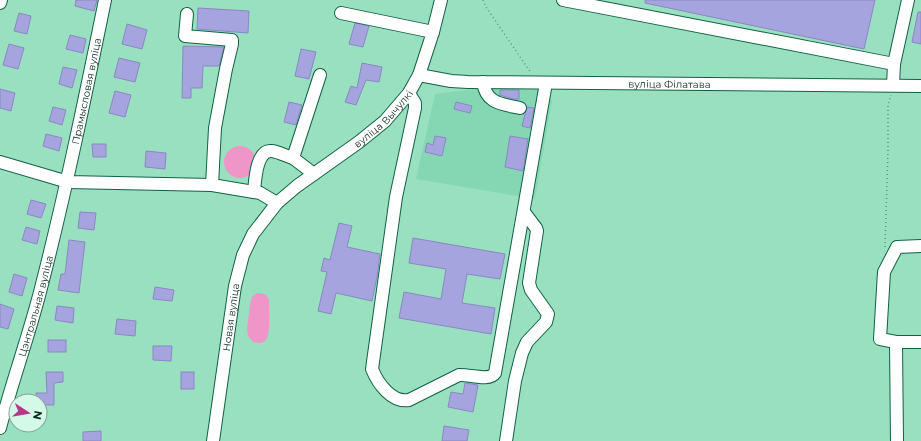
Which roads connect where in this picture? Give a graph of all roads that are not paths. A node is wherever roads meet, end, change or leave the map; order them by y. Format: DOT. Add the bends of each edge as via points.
graph roads {
  1 [pos="1,0"];
  2 [pos="106,0"];
  3 [pos="441,0"];
  4 [pos="563,0"];
  5 [pos="908,0"];
  6 [pos="0,3"];
  7 [pos="341,13"];
  8 [pos="187,14"];
  9 [pos="433,32"];
  10 [pos="894,64"];
  11 [pos="320,75"];
  12 [pos="419,75"];
  13 [pos="483,82"];
  14 [pos="546,83"];
  15 [pos="893,86"];
  16 [pos="921,86"];
  17 [pos="409,93"];
  18 [pos="520,108"];
  19 [pos="293,158"];
  20 [pos="0,162"];
  21 [pos="314,174"];
  22 [pos="68,182"];
  23 [pos="212,185"];
  24 [pos="254,192"];
  25 [pos="277,203"];
  26 [pos="524,212"];
  27 [pos="921,246"];
  28 [pos="896,342"];
  29 [pos="921,342"];
  30 [pos="0,428"];
  31 [pos="213,441"];
  32 [pos="506,441"];
  33 [pos="897,441"];
  1 -- 6 [label="street"];
  2 -- 22 [label="street, Прамысловая вуліца"];
  3 -- 9 [label="street, вуліца Вычулкі"];
  4 -- 10 [label="street"];
  5 -- 10 [label="street"];
  7 -- 9 [label="street"];
  8 -- 23 [label="street" via="185,36 232,40 215,128"];
  9 -- 12 [label="street, вуліца Вычулкі"];
  10 -- 15 [label="street"];
  11 -- 19 [label="street"];
  12 -- 13 [label="street, вуліца Філатава" via="451,81"];
  12 -- 17 [label="street, вуліца Вычулкі"];
  13 -- 14 [label="street, вуліца Філатава"];
  13 -- 18 [label="street" via="484,91 495,102"];
  14 -- 15 [label="street, вуліца Філатава"];
  14 -- 26 [label="street"];
  15 -- 16 [label="street, вуліца Філатава"];
  17 -- 21 [label="street, вуліца Вычулкі" via="385,121"];
  17 -- 26 [label="street" via="415,108 396,197 372,369 375,378 397,400 409,400 459,375 488,378 493,376"];
  19 -- 21 [label="street"];
  19 -- 24 [label="street" via="271,151 261,156"];
  20 -- 22 [label="street"];
  21 -- 25 [label="street, вуліца Вычулкі"];
  22 -- 23 [label="street"];
  22 -- 30 [label="street, Цэнтральная вуліца" via="40,294"];
  23 -- 24 [label="street"];
  24 -- 25 [label="street"];
  25 -- 31 [label="street, Новая вуліца" via="253,234 243,255 235,286"];
  26 -- 32 [label="street" via="537,231 528,283 548,314 546,322 527,342 522,354 515,381"];
  27 -- 28 [label="street" via="897,247 884,272 880,339"];
  28 -- 29 [label="street"];
  28 -- 33 [label="street"];
}
